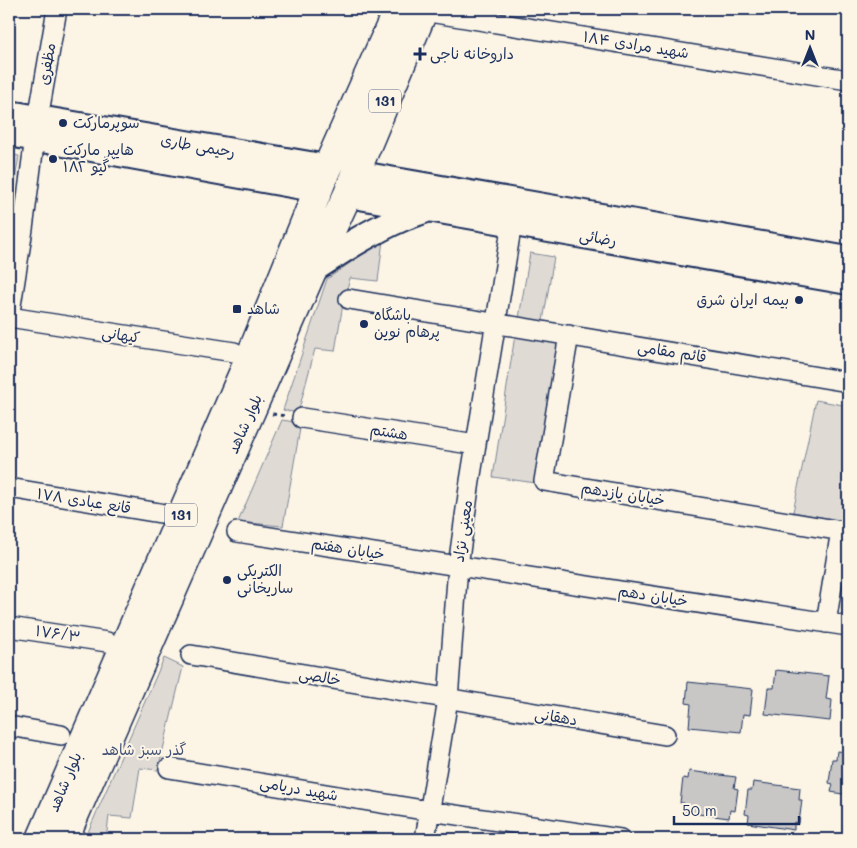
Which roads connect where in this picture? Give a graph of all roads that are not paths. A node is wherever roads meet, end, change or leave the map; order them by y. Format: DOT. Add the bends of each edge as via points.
graph roads {
  1 [pos="57,9"];
  2 [pos="415,10"];
  3 [pos="848,80"];
  4 [pos="9,114"];
  5 [pos="36,128"];
  6 [pos="9,133"];
  7 [pos="323,179"];
  8 [pos="351,184"];
  9 [pos="429,208"];
  10 [pos="512,223"];
  11 [pos="848,260"];
  12 [pos="313,269"];
  13 [pos="848,281"];
  14 [pos="349,299"];
  15 [pos="9,317"];
  16 [pos="495,324"];
  17 [pos="569,335"];
  18 [pos="234,352"];
  19 [pos="848,382"];
  20 [pos="302,418"];
  21 [pos="476,445"];
  22 [pos="9,488"];
  23 [pos="160,513"];
  24 [pos="845,531"];
  25 [pos="237,532"];
  26 [pos="458,566"];
  27 [pos="826,623"];
  28 [pos="9,626"];
  29 [pos="848,626"];
  30 [pos="107,642"];
  31 [pos="191,655"];
  32 [pos="448,699"];
  33 [pos="9,726"];
  34 [pos="61,735"];
  35 [pos="665,735"];
  36 [pos="168,768"];
  37 [pos="429,811"];
  38 [pos="41,839"];
  39 [pos="64,839"];
  40 [pos="425,839"];
  41 [pos="620,839"];
  1 -- 5 [label="street, مظفری"];
  2 -- 3 [label="street, شهید مرادی ۱۸۴"];
  2 -- 7 [label="main road, بلوار شاهد / 131"];
  2 -- 8 [label="main road, بلوار شاهد / 131"];
  4 -- 5 [label="main road, رحیمی طاری"];
  5 -- 6 [label="main road, رحیمی طاری"];
  5 -- 7 [label="main road, رحیمی طاری"];
  5 -- 15 [label="street, مظفری"];
  7 -- 8 [label="main road"];
  7 -- 38 [label="main road, بلوار شاهد / 131" via="251,354"];
  8 -- 9 [label="main road, رضائی"];
  8 -- 11 [label="main road, رضائی"];
  8 -- 12 [label="main road, بلوار شاهد / 131"];
  9 -- 10 [label="main road, رضائی"];
  9 -- 12 [label="main road" via="356,241"];
  10 -- 13 [label="main road, رضائی"];
  10 -- 16 [label="street, معینی نژاد"];
  12 -- 39 [label="main road, بلوار شاهد / 131"];
  14 -- 16 [label="street, قائم مقامی"];
  15 -- 18 [label="street, کیهانی"];
  16 -- 17 [label="street, قائم مقامی"];
  16 -- 21 [label="street, معینی نژاد"];
  17 -- 19 [label="street, قائم مقامی"];
  17 -- 24 [label="street, خیابان یازدهم" via="544,481"];
  20 -- 21 [label="street, هشتم"];
  21 -- 26 [label="street, معینی نژاد"];
  22 -- 23 [label="street, قانع عبادی ۱۷۸"];
  24 -- 27 [label="street"];
  25 -- 26 [label="street, خیابان هفتم"];
  26 -- 27 [label="street, خیابان دهم"];
  26 -- 32 [label="street, معینی نژاد"];
  27 -- 29 [label="street, خیابان دهم"];
  28 -- 30 [label="street, ۱۷۶/۳"];
  31 -- 32 [label="street, خالصی"];
  32 -- 35 [label="street, دهقانی"];
  32 -- 37 [label="street, معینی نژاد"];
  33 -- 34 [label="street"];
  36 -- 37 [label="street, شهید دریامی"];
  37 -- 40 [label="street, معینی نژاد"];
  37 -- 41 [label="street, شهید دریامی"];
}
